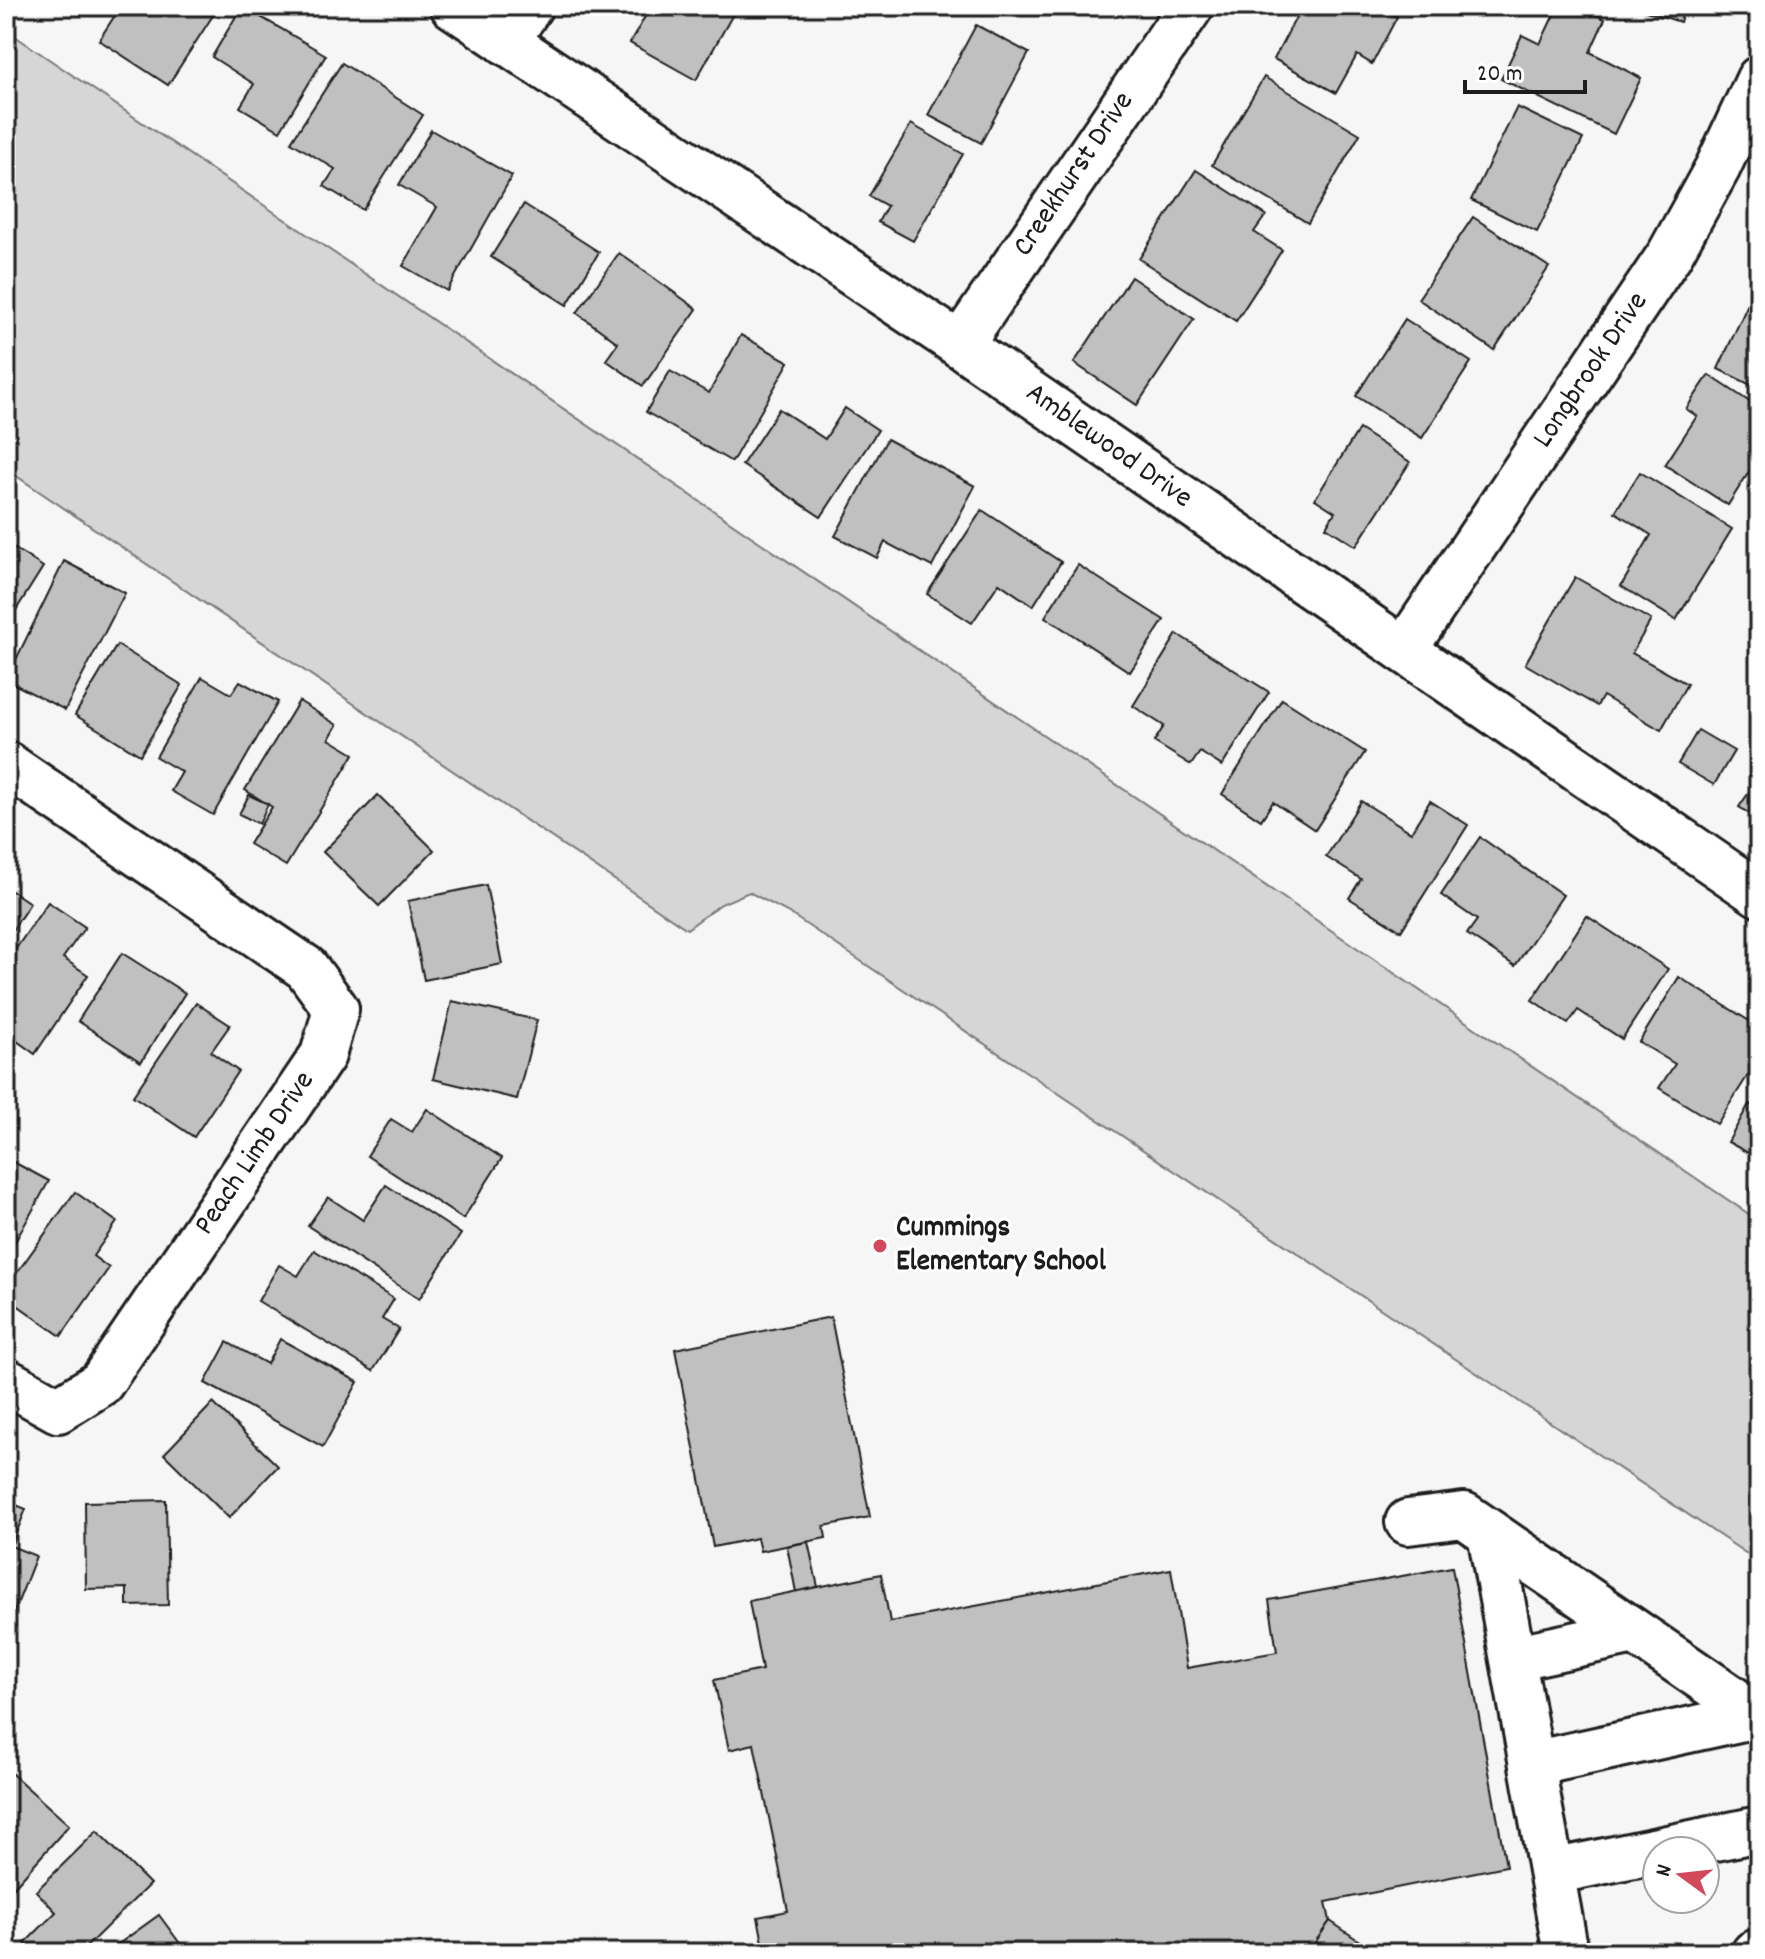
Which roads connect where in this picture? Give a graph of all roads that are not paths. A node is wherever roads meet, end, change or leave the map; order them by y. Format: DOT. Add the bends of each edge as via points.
graph roads {
  1 [pos="453,6"];
  2 [pos="530,6"];
  3 [pos="1191,6"];
  4 [pos="506,42"];
  5 [pos="1759,79"];
  6 [pos="960,345"];
  7 [pos="1404,650"];
  8 [pos="6,764"];
  9 [pos="1759,894"];
  10 [pos="6,1381"];
  11 [pos="1408,1522"];
  12 [pos="1490,1533"];
  13 [pos="1634,1632"];
  14 [pos="1513,1658"];
  15 [pos="1758,1716"];
  16 [pos="1532,1764"];
  17 [pos="1759,1829"];
  18 [pos="1552,1872"];
  19 [pos="1566,1953"];
  1 -- 4 [label="street, Amblewood Drive"];
  2 -- 4 [label="street"];
  3 -- 6 [label="street, Creekhurst Drive"];
  4 -- 6 [label="street, Amblewood Drive"];
  5 -- 7 [label="street, Longbrook Drive" via="1670,254"];
  6 -- 7 [label="street, Amblewood Drive"];
  7 -- 9 [label="street, Amblewood Drive"];
  8 -- 10 [label="street, Peach Limb Drive" via="306,968 336,1009 323,1055 101,1383 58,1410"];
  11 -- 12 [label="street" via="1464,1515"];
  12 -- 13 [label="street"];
  12 -- 14 [label="street"];
  13 -- 14 [label="street"];
  13 -- 15 [label="street"];
  14 -- 16 [label="street"];
  15 -- 16 [label="street"];
  16 -- 18 [label="street"];
  17 -- 18 [label="street"];
  18 -- 19 [label="street"];
}
